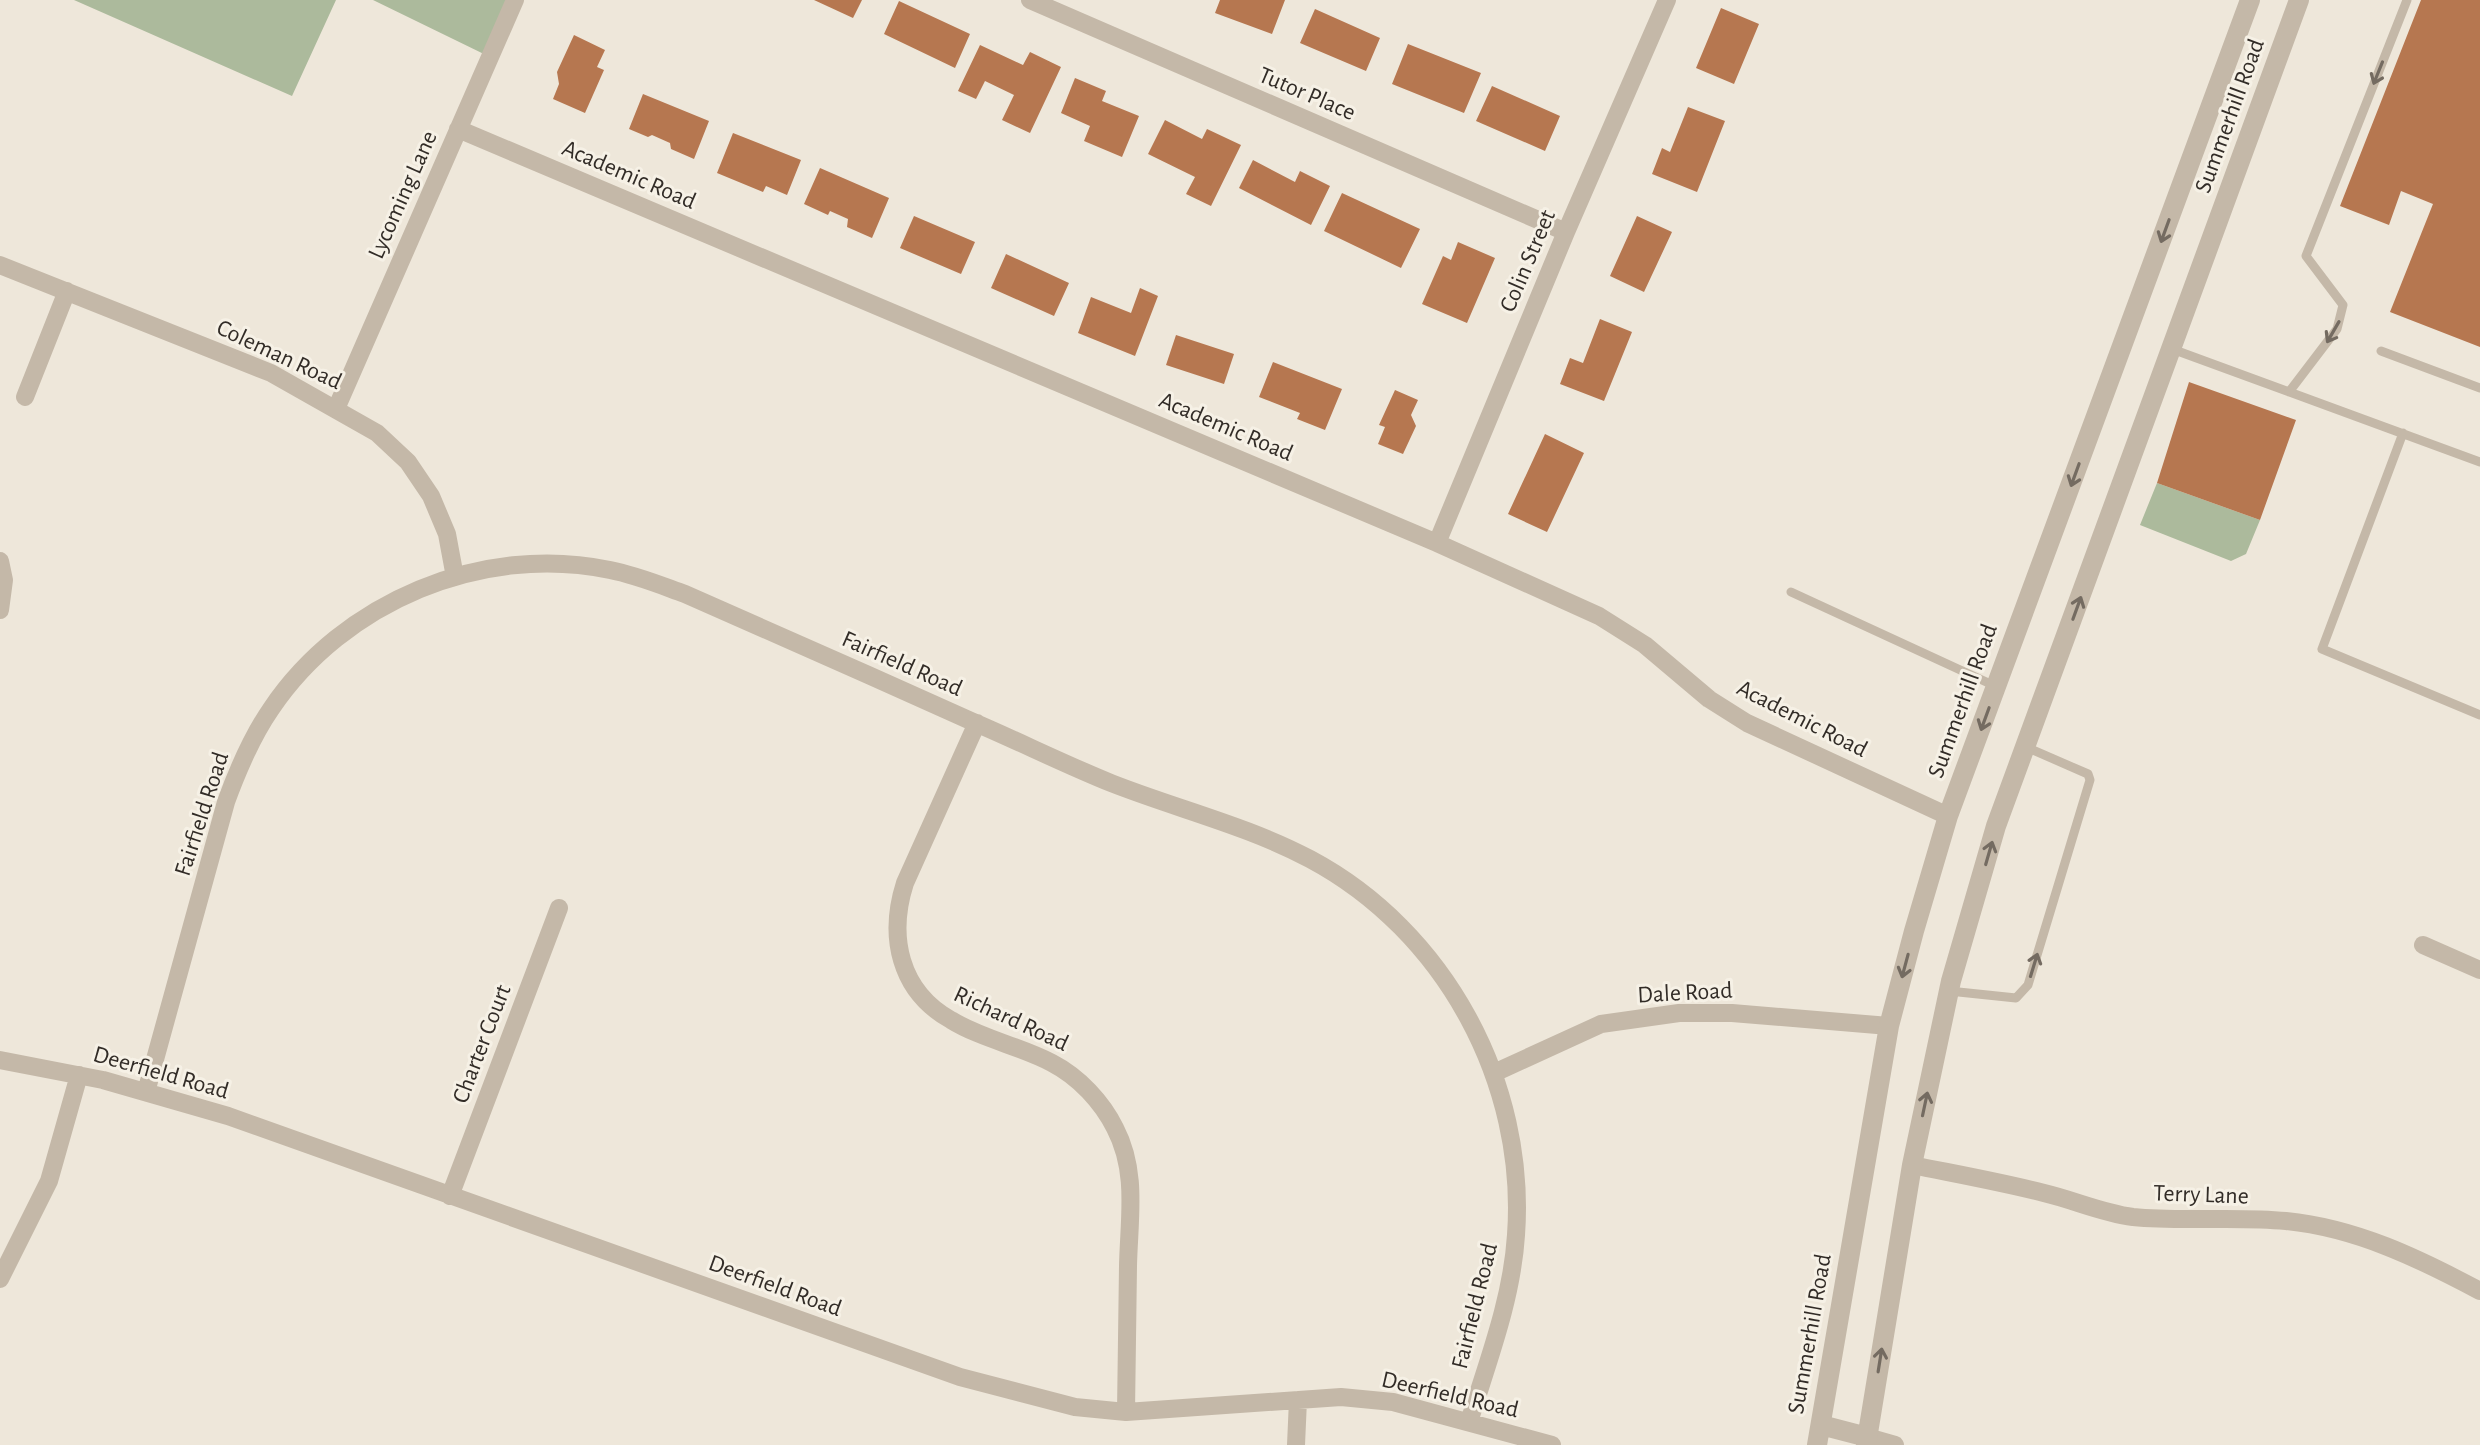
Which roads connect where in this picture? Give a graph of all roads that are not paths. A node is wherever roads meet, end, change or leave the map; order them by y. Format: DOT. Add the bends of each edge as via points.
graph roads {
  1 [pos="515,0"];
  2 [pos="1030,0"];
  3 [pos="1667,0"];
  4 [pos="2250,0"];
  5 [pos="2299,0"];
  6 [pos="2407,0"];
  7 [pos="458,129"];
  8 [pos="1566,232"];
  9 [pos="0,265"];
  10 [pos="67,291"];
  11 [pos="2172,349"];
  12 [pos="2381,351"];
  13 [pos="2480,388"];
  14 [pos="2289,392"];
  15 [pos="25,397"];
  16 [pos="336,409"];
  17 [pos="2403,433"];
  18 [pos="2480,462"];
  19 [pos="1437,543"];
  20 [pos="0,561"];
  21 [pos="455,577"];
  22 [pos="1791,592"];
  23 [pos="0,610"];
  24 [pos="1996,687"];
  25 [pos="2480,715"];
  26 [pos="977,723"];
  27 [pos="2026,747"];
  28 [pos="1948,816"];
  29 [pos="559,908"];
  30 [pos="2423,945"];
  31 [pos="2480,970"];
  32 [pos="1949,991"];
  33 [pos="1889,1026"];
  34 [pos="0,1060"];
  35 [pos="1494,1073"];
  36 [pos="79,1075"];
  37 [pos="146,1092"];
  38 [pos="1912,1165"];
  39 [pos="450,1196"];
  40 [pos="0,1279"];
  41 [pos="2480,1291"];
  42 [pos="1298,1400"];
  43 [pos="1126,1412"];
  44 [pos="1469,1422"];
  45 [pos="1819,1435"];
  46 [pos="1867,1441"];
  47 [pos="1296,1445"];
  48 [pos="1552,1445"];
  49 [pos="1895,1445"];
  1 -- 7 [label="street, Lycoming Lane"];
  2 -- 8 [label="street, Tutor Place"];
  3 -- 8 [label="street, Colin Street"];
  4 -- 24 [label="street, Summerhill Road, one-way"];
  5 -- 11 [label="street, Summerhill Road"];
  6 -- 14 [label="lane, one-way" via="2306,256 2343,305 2337,329"];
  7 -- 16 [label="street, Lycoming Lane"];
  7 -- 19 [label="street, Academic Road"];
  8 -- 19 [label="street, Colin Street"];
  9 -- 10 [label="street, Coleman Road"];
  10 -- 15 [label="street"];
  10 -- 16 [label="street, Coleman Road" via="271,373"];
  11 -- 14 [label="lane"];
  27 -- 11 [label="street, Summerhill Road, one-way"];
  12 -- 13 [label="lane"];
  14 -- 17 [label="lane"];
  16 -- 21 [label="street, Coleman Road" via="377,433 420,478 443,525"];
  17 -- 18 [label="lane"];
  17 -- 25 [label="lane" via="2322,649"];
  19 -- 28 [label="street, Academic Road" via="1599,616 1747,723"];
  20 -- 23 [label="street"];
  21 -- 26 [label="street, Fairfield Road" via="538,564 607,569 641,578"];
  21 -- 37 [label="street, Fairfield Road" via="403,596 344,632 271,708 226,802"];
  22 -- 24 [label="lane"];
  24 -- 28 [label="street, Summerhill Road, one-way"];
  26 -- 35 [label="street, Fairfield Road" via="1111,783 1273,842 1346,881 1408,934 1435,965 1479,1035"];
  26 -- 43 [label="street, Richard Road" via="905,883 897,916 899,950 912,981 933,1008 1053,1063 1091,1093 1117,1132 1132,1194"];
  32 -- 27 [label="street, Summerhill Road, one-way" via="1996,826"];
  32 -- 27 [label="lane, one-way" via="2016,998 2028,985 2090,780 2088,774"];
  28 -- 33 [label="street, Summerhill Road, one-way"];
  29 -- 39 [label="street, Charter Court"];
  30 -- 31 [label="street"];
  38 -- 32 [label="street, Summerhill Road, one-way"];
  33 -- 35 [label="street, Dale Road" via="1679,1013 1601,1024"];
  33 -- 45 [label="street, Summerhill Road"];
  34 -- 36 [label="street, Deerfield Road"];
  35 -- 44 [label="street, Fairfield Road" via="1514,1153 1516,1235 1502,1316"];
  36 -- 37 [label="street, Deerfield Road"];
  36 -- 40 [label="street" via="49,1181"];
  37 -- 39 [label="street, Deerfield Road"];
  38 -- 41 [label="street, Terry Lane" via="2132,1217 2285,1221 2332,1229 2424,1261"];
  46 -- 38 [label="street, Summerhill Road, one-way"];
  39 -- 43 [label="street, Deerfield Road" via="960,1377 1075,1407"];
  42 -- 43 [label="street, Deerfield Road"];
  42 -- 44 [label="street, Deerfield Road" via="1393,1402"];
  42 -- 47 [label="street"];
  44 -- 48 [label="street, Deerfield Road"];
  45 -- 46 [label="street"];
  46 -- 49 [label="street"];
}
